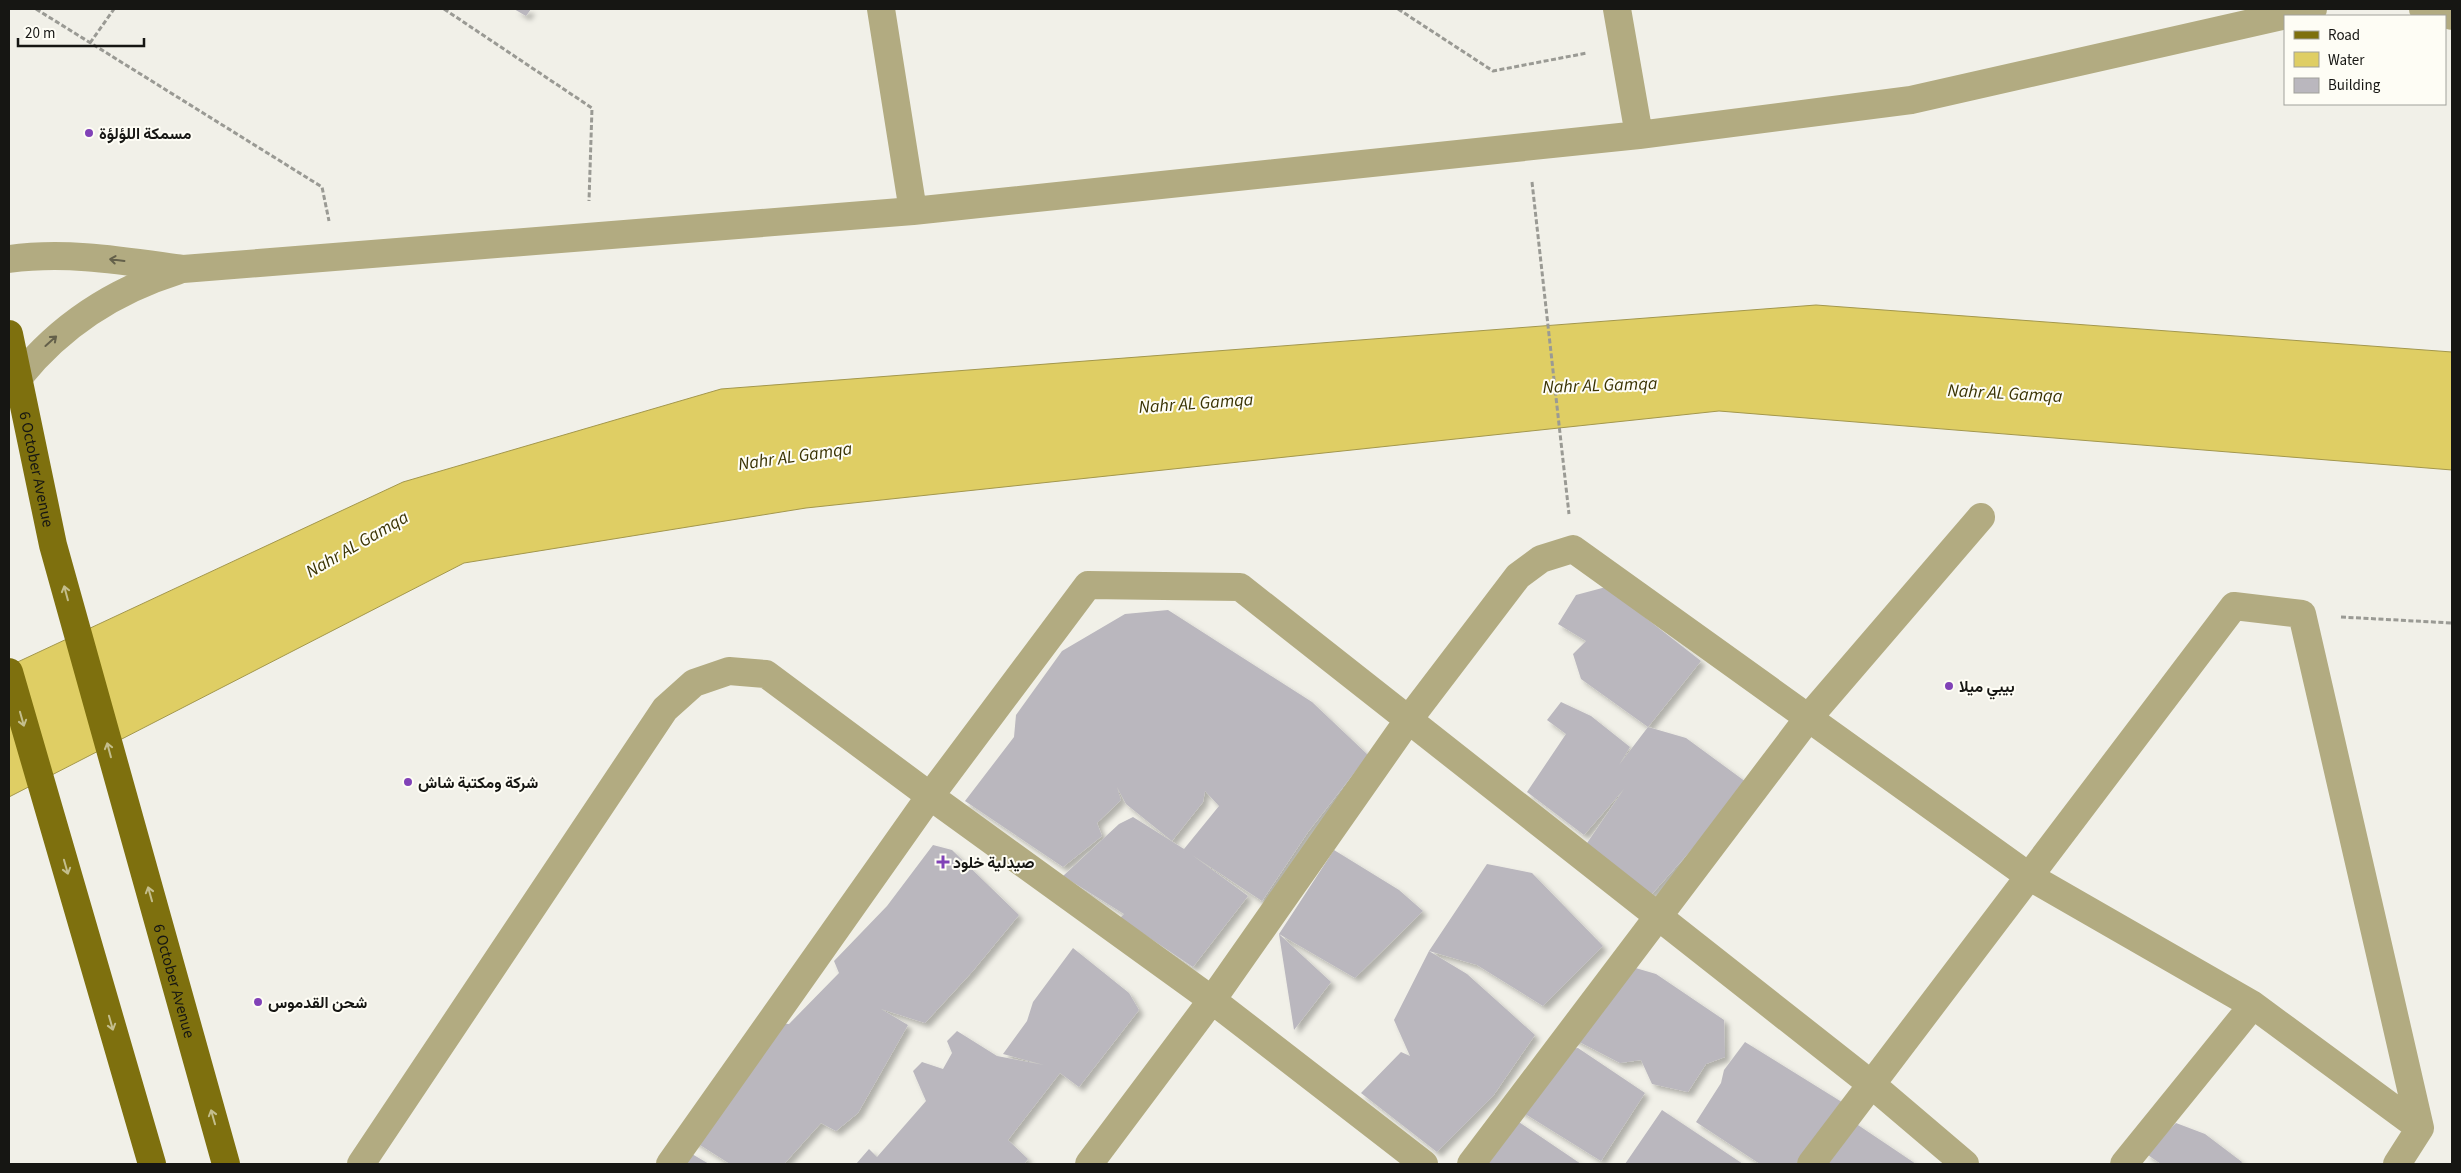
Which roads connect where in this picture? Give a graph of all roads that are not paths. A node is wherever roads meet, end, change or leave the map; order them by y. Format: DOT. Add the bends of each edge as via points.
graph roads {
  1 [pos="881,9"];
  2 [pos="1617,9"];
  3 [pos="2313,9"];
  4 [pos="2423,9"];
  5 [pos="2286,15"];
  6 [pos="2284,16"];
  7 [pos="2452,16"];
  8 [pos="1638,135"];
  9 [pos="913,211"];
  10 [pos="9,259"];
  11 [pos="183,268"];
  12 [pos="9,334"];
  13 [pos="14,383"];
  14 [pos="1980,517"];
  15 [pos="9,672"];
  16 [pos="1808,717"];
  17 [pos="1408,719"];
  18 [pos="930,796"];
  19 [pos="2030,877"];
  20 [pos="1658,917"];
  21 [pos="1212,1000"];
  22 [pos="2254,1005"];
  23 [pos="1872,1084"];
  24 [pos="2420,1128"];
  25 [pos="152,1164"];
  26 [pos="226,1164"];
  27 [pos="361,1164"];
  28 [pos="670,1164"];
  29 [pos="1089,1164"];
  30 [pos="1424,1164"];
  31 [pos="1471,1164"];
  32 [pos="1811,1164"];
  33 [pos="1966,1164"];
  34 [pos="2124,1164"];
  35 [pos="2397,1164"];
  1 -- 9 [label="street"];
  2 -- 8 [label="street"];
  3 -- 5 [label="street"];
  4 -- 7 [label="street"];
  6 -- 8 [label="street" via="1911,100"];
  8 -- 9 [label="street"];
  9 -- 11 [label="street"];
  11 -- 10 [label="street, one-way" via="82,256"];
  13 -- 11 [label="street, one-way" via="39,352 91,309 120,292"];
  12 -- 13 [label="main road, 6 October Avenue"];
  26 -- 13 [label="main road, 6 October Avenue, one-way" via="53,545"];
  14 -- 16 [label="street"];
  15 -- 25 [label="main road, one-way"];
  16 -- 17 [label="street" via="1573,549 1541,559 1518,576"];
  16 -- 19 [label="street"];
  16 -- 20 [label="street"];
  17 -- 18 [label="street" via="1240,587 1088,585"];
  17 -- 20 [label="street"];
  17 -- 21 [label="street"];
  18 -- 21 [label="street"];
  18 -- 27 [label="street" via="766,674 729,671 694,682 665,709"];
  18 -- 28 [label="street"];
  19 -- 22 [label="street"];
  19 -- 23 [label="street"];
  19 -- 24 [label="street" via="2234,606 2302,614"];
  20 -- 23 [label="street"];
  20 -- 31 [label="street"];
  21 -- 29 [label="street"];
  21 -- 30 [label="street"];
  22 -- 24 [label="street"];
  22 -- 34 [label="street"];
  23 -- 32 [label="street"];
  23 -- 33 [label="street"];
  24 -- 35 [label="street"];
}
